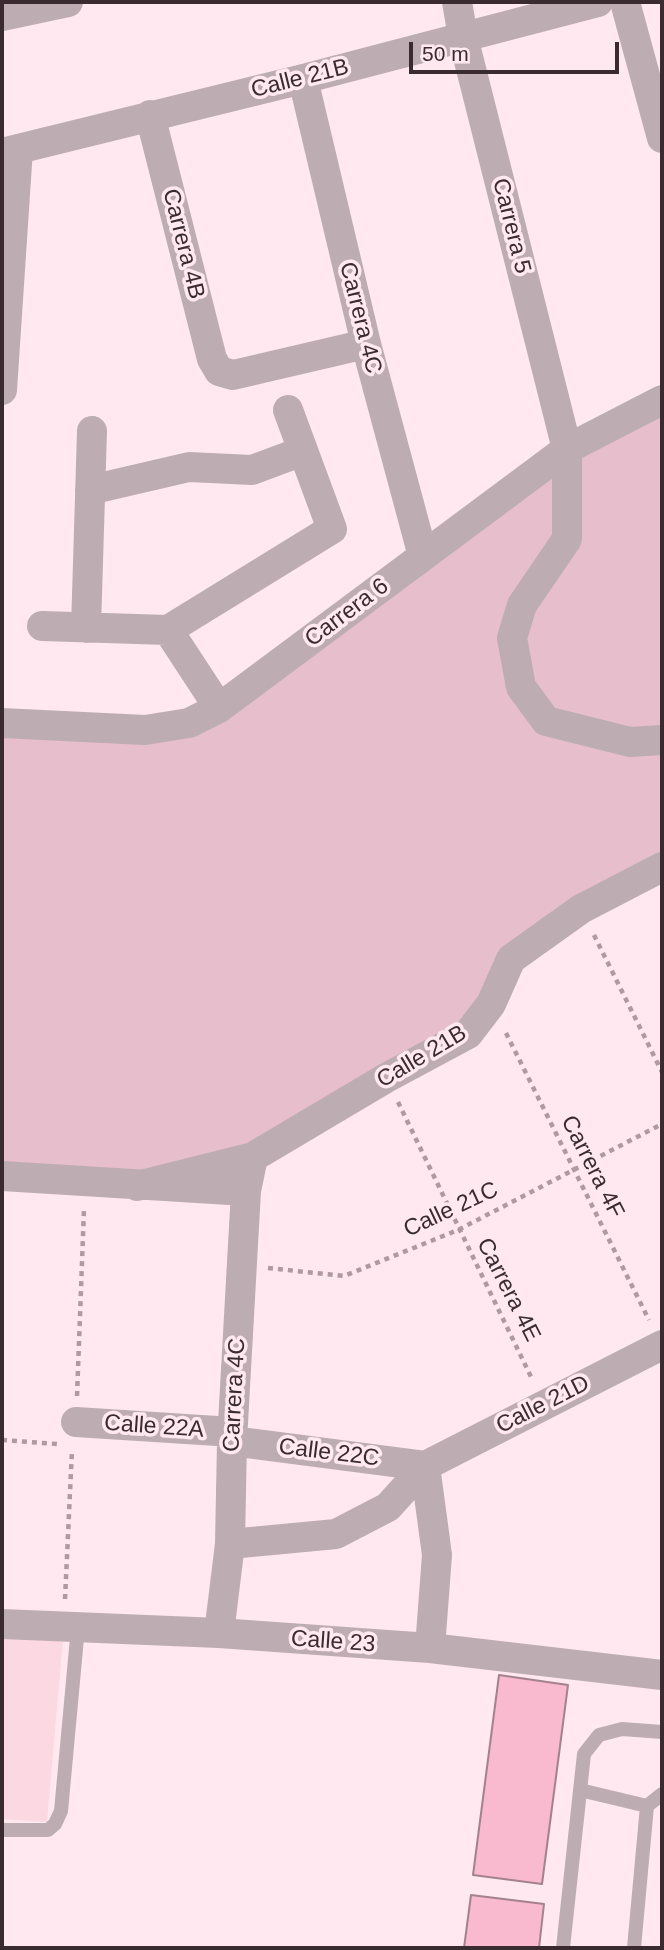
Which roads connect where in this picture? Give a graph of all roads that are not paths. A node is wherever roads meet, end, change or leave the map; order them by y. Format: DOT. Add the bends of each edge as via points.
graph roads {
  1 [pos="68,2"];
  2 [pos="457,2"];
  3 [pos="598,2"];
  4 [pos="625,2"];
  5 [pos="2,16"];
  6 [pos="463,37"];
  7 [pos="303,79"];
  8 [pos="150,115"];
  9 [pos="662,138"];
  10 [pos="10,151"];
  11 [pos="366,344"];
  12 [pos="2,390"];
  13 [pos="662,400"];
  14 [pos="288,410"];
  15 [pos="92,431"];
  16 [pos="567,449"];
  17 [pos="303,451"];
  18 [pos="90,490"];
  19 [pos="423,556"];
  20 [pos="42,626"];
  21 [pos="86,628"];
  22 [pos="167,630"];
  23 [pos="219,708"];
  24 [pos="2,723"];
  25 [pos="662,740"];
  26 [pos="662,867"];
  27 [pos="253,1157"];
  28 [pos="2,1176"];
  29 [pos="137,1186"];
  30 [pos="246,1191"];
  31 [pos="662,1345"];
  32 [pos="68,1433"];
  33 [pos="233,1436"];
  34 [pos="425,1466"];
  35 [pos="230,1544"];
  36 [pos="2,1623"];
  37 [pos="78,1627"];
  38 [pos="219,1633"];
  39 [pos="430,1648"];
  40 [pos="662,1675"];
  41 [pos="662,1732"];
  42 [pos="580,1790"];
  43 [pos="662,1794"];
  44 [pos="647,1806"];
  45 [pos="2,1830"];
  46 [pos="564,1948"];
  47 [pos="634,1948"];
  1 -- 5 [label="street"];
  2 -- 6 [label="street, Carrera 5"];
  3 -- 6 [label="street, Calle 21B"];
  4 -- 9 [label="street"];
  6 -- 7 [label="street, Calle 21B"];
  6 -- 16 [label="street, Carrera 5"];
  7 -- 8 [label="street, Calle 21B"];
  7 -- 11 [label="street, Carrera 4C"];
  8 -- 10 [label="street, Calle 21B"];
  8 -- 11 [label="street, Carrera 4B" via="212,359 219,371 233,375"];
  10 -- 12 [label="street"];
  11 -- 19 [label="street, Carrera 4C"];
  13 -- 16 [label="street, Carrera 6"];
  14 -- 17 [label="street"];
  15 -- 18 [label="street"];
  16 -- 19 [label="street, Carrera 6"];
  16 -- 25 [label="street, Carrera 5" via="567,540 522,605 512,638 522,687 546,721 630,741"];
  17 -- 18 [label="street" via="252,470 189,467"];
  17 -- 22 [label="street" via="332,529"];
  18 -- 21 [label="street"];
  19 -- 23 [label="street, Carrera 6"];
  20 -- 21 [label="street"];
  21 -- 22 [label="street"];
  22 -- 23 [label="street"];
  23 -- 24 [label="street, Carrera 6" via="189,723 145,730"];
  26 -- 27 [label="street, Calle 21B" via="581,909 511,959 491,1004 468,1034"];
  27 -- 29 [label="street, Calle 21B"];
  27 -- 30 [label="street, Carrera 4C"];
  28 -- 29 [label="street, Calle 21B"];
  29 -- 30 [label="street, Calle 21B"];
  30 -- 33 [label="street, Carrera 4C"];
  31 -- 34 [label="street, Calle 21D"];
  32 -- 33 [label="street, Calle 22A"];
  33 -- 34 [label="street, Calle 22C"];
  33 -- 35 [label="street, Carrera 4C"];
  34 -- 35 [label="street" via="388,1507 336,1534"];
  34 -- 39 [label="street" via="437,1555"];
  35 -- 38 [label="street, Carrera 4C"];
  36 -- 37 [label="street, Calle 23"];
  37 -- 38 [label="street, Calle 23"];
  37 -- 45 [label="lane" via="61,1811 48,1830"];
  38 -- 39 [label="street, Calle 23"];
  39 -- 40 [label="street, Calle 23"];
  41 -- 42 [label="lane" via="622,1730 599,1735 583,1754"];
  42 -- 44 [label="lane"];
  42 -- 46 [label="lane"];
  43 -- 44 [label="lane"];
  44 -- 47 [label="lane"];
}
